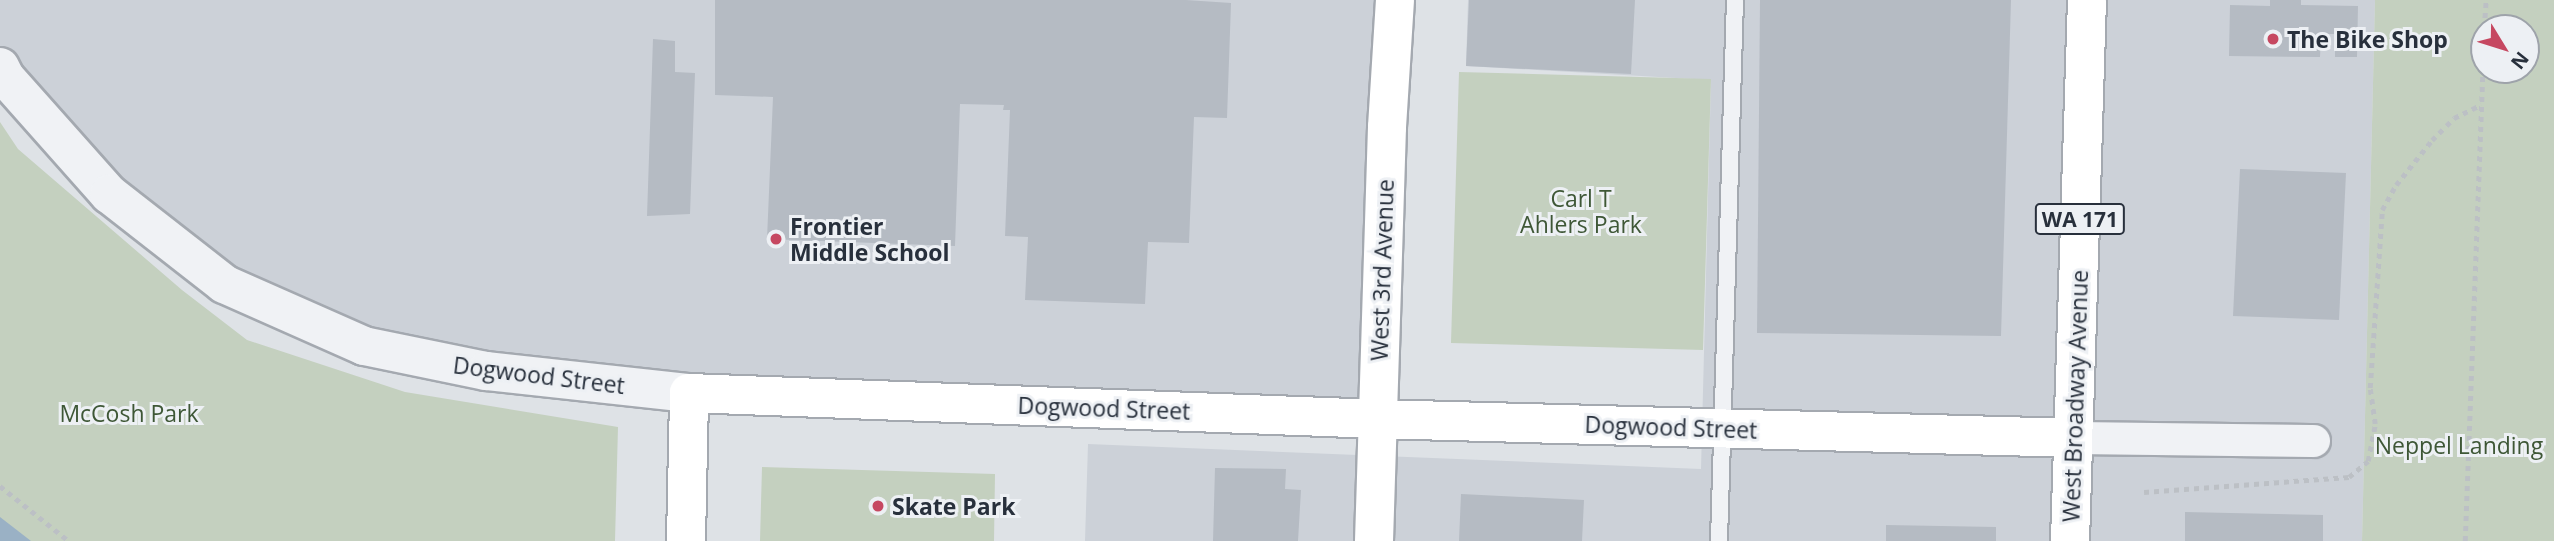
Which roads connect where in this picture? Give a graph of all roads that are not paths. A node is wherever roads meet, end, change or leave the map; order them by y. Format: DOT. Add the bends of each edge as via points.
graph roads {
  1 [pos="1395,0"];
  2 [pos="1735,0"];
  3 [pos="2087,0"];
  4 [pos="0,67"];
  5 [pos="689,393"];
  6 [pos="1377,419"];
  7 [pos="1721,428"];
  8 [pos="2073,438"];
  9 [pos="2314,441"];
  10 [pos="687,541"];
  11 [pos="1374,541"];
  12 [pos="1718,541"];
  13 [pos="2070,541"];
  1 -- 6 [label="main road, West 3rd Avenue"];
  2 -- 7 [label="lane"];
  3 -- 8 [label="main road, West Broadway Avenue / WA 171"];
  4 -- 5 [label="street, Dogwood Street" via="109,194 224,284 364,346 486,371"];
  5 -- 6 [label="main road, Dogwood Street"];
  5 -- 10 [label="main road"];
  6 -- 7 [label="main road, Dogwood Street"];
  6 -- 11 [label="main road, West 3rd Avenue"];
  7 -- 8 [label="main road, Dogwood Street"];
  7 -- 12 [label="lane"];
  8 -- 9 [label="street, Dogwood Street"];
  8 -- 13 [label="main road, West Broadway Avenue / WA 171"];
}
